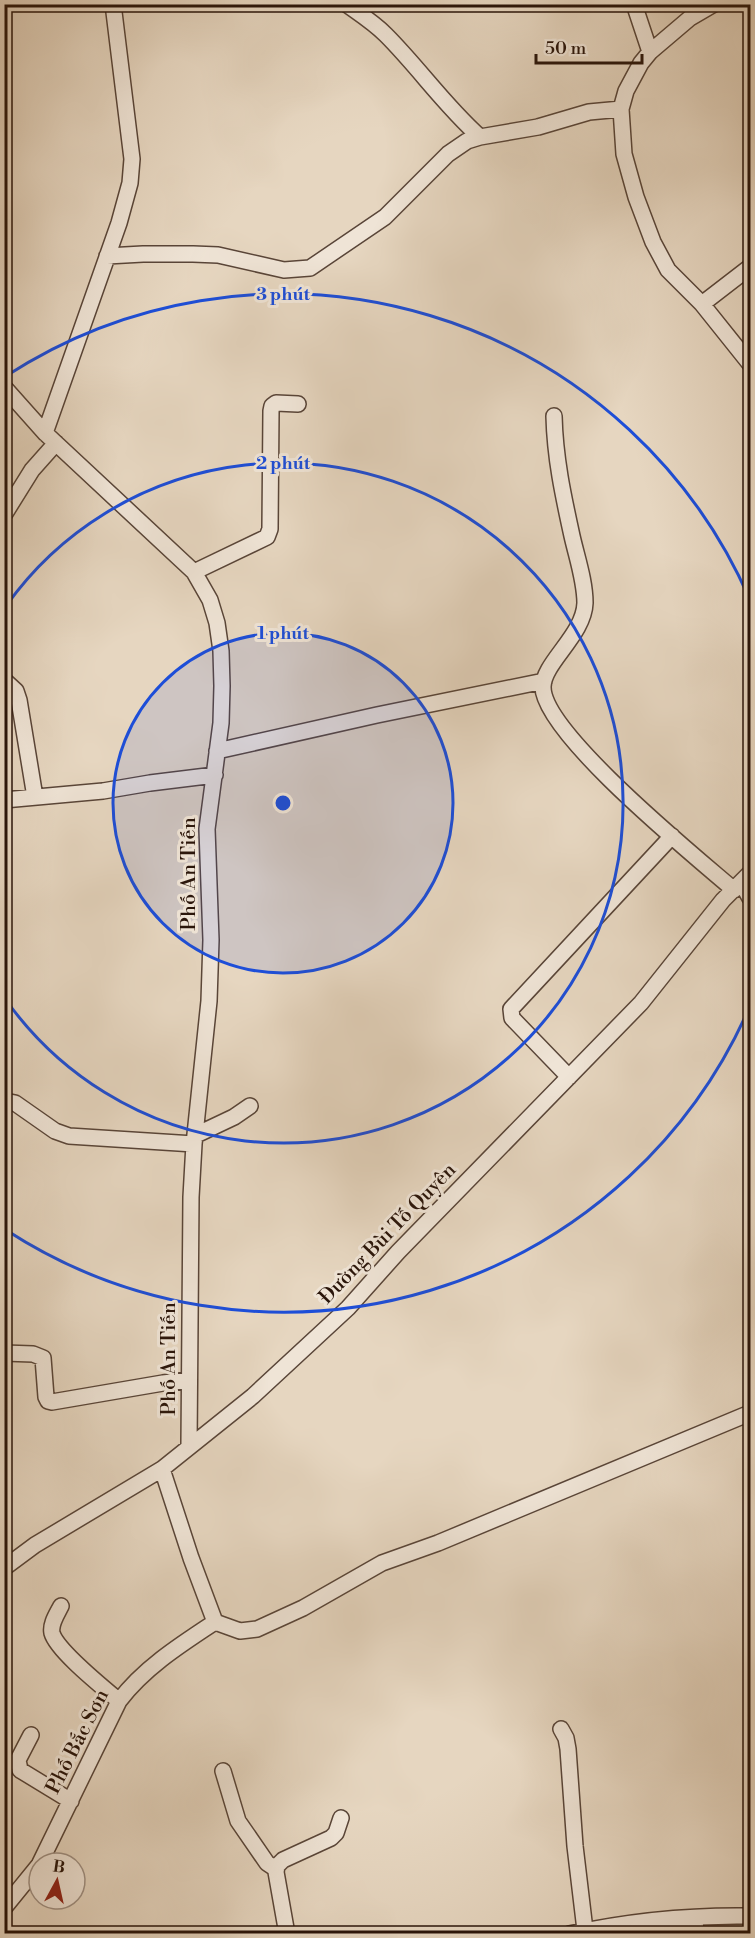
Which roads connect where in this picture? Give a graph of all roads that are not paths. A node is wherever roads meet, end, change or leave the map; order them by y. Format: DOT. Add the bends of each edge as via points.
graph roads {
  1 [pos="113,4"];
  2 [pos="346,4"];
  3 [pos="634,4"];
  4 [pos="714,4"];
  5 [pos="650,52"];
  6 [pos="621,109"];
  7 [pos="480,137"];
  8 [pos="107,256"];
  9 [pos="750,267"];
  10 [pos="702,304"];
  11 [pos="750,364"];
  12 [pos="4,387"];
  13 [pos="298,405"];
  14 [pos="554,416"];
  15 [pos="50,438"];
  16 [pos="4,515"];
  17 [pos="194,572"];
  18 [pos="4,680"];
  19 [pos="544,681"];
  20 [pos="217,751"];
  21 [pos="215,775"];
  22 [pos="35,796"];
  23 [pos="4,800"];
  24 [pos="672,836"];
  25 [pos="742,881"];
  26 [pos="750,897"];
  27 [pos="569,1077"];
  28 [pos="4,1106"];
  29 [pos="250,1106"];
  30 [pos="195,1140"];
  31 [pos="4,1353"];
  32 [pos="189,1380"];
  33 [pos="750,1413"];
  34 [pos="189,1446"];
  35 [pos="162,1469"];
  36 [pos="4,1568"];
  37 [pos="61,1606"];
  38 [pos="215,1622"];
  39 [pos="119,1701"];
  40 [pos="561,1729"];
  41 [pos="31,1735"];
  42 [pos="224,1772"];
  43 [pos="71,1801"];
  44 [pos="340,1818"];
  45 [pos="46,1851"];
  46 [pos="276,1869"];
  47 [pos="27,1880"];
  48 [pos="4,1908"];
  49 [pos="750,1916"];
  50 [pos="695,1926"];
  51 [pos="585,1930"];
  52 [pos="287,1934"];
  53 [pos="569,1934"];
  1 -- 8 [label="street" via="132,159 127,193"];
  2 -- 7 [label="street" via="386,35"];
  3 -- 5 [label="street"];
  4 -- 5 [label="street" via="690,18"];
  5 -- 6 [label="street" via="626,91"];
  6 -- 7 [label="street" via="589,112 538,127"];
  6 -- 10 [label="street" via="624,154 653,242 669,270"];
  7 -- 8 [label="street" via="448,154 385,217 310,268 284,270 202,254"];
  8 -- 15 [label="street"];
  9 -- 10 [label="street"];
  10 -- 11 [label="street"];
  12 -- 15 [label="street, Phố An Tiến"];
  13 -- 17 [label="street" via="272,406 267,537"];
  14 -- 19 [label="street" via="558,473 585,606 576,631 544,675"];
  15 -- 16 [label="street"];
  15 -- 17 [label="street, Phố An Tiến"];
  17 -- 20 [label="street, Phố An Tiến" via="210,600 221,651"];
  18 -- 22 [label="street" via="19,700"];
  19 -- 20 [label="street"];
  19 -- 24 [label="street" via="548,704 563,728 599,770"];
  20 -- 21 [label="street, Phố An Tiến"];
  21 -- 22 [label="street"];
  21 -- 30 [label="street, Phố An Tiến" via="207,829 209,1001"];
  22 -- 23 [label="street"];
  24 -- 25 [label="street"];
  24 -- 27 [label="street" via="511,1009 512,1018"];
  25 -- 26 [label="street"];
  25 -- 27 [label="street, Đường Bùi Tố Quyên" via="641,1003"];
  27 -- 34 [label="street, Đường Bùi Tố Quyên" via="348,1308 253,1396"];
  28 -- 30 [label="street" via="15,1103 55,1131 69,1136"];
  29 -- 30 [label="street"];
  30 -- 32 [label="street, Phố An Tiến"];
  31 -- 32 [label="street" via="43,1358 46,1397 52,1402"];
  32 -- 34 [label="street, Phố An Tiến"];
  33 -- 38 [label="street" via="382,1563 257,1629 240,1631"];
  34 -- 35 [label="street, Đường Bùi Tố Quyên"];
  35 -- 36 [label="street, Đường Bùi Tố Quyên" via="35,1545"];
  35 -- 38 [label="street"];
  37 -- 39 [label="street" via="51,1631 55,1639 70,1658"];
  38 -- 39 [label="street, Phố Bắc Sơn" via="146,1672"];
  39 -- 43 [label="street, Phố Bắc Sơn"];
  40 -- 51 [label="street" via="568,1749 574,1846"];
  41 -- 43 [label="street" via="18,1760 20,1770"];
  42 -- 46 [label="street" via="238,1821 267,1863"];
  43 -- 45 [label="street, Phố Bắc Sơn"];
  44 -- 46 [label="street" via="331,1838 283,1860"];
  46 -- 52 [label="street"];
  47 -- 48 [label="street, Phố Bắc Sơn"];
  49 -- 50 [label="street"];
  50 -- 51 [label="street" via="654,1920"];
  51 -- 53 [label="street"];
}
